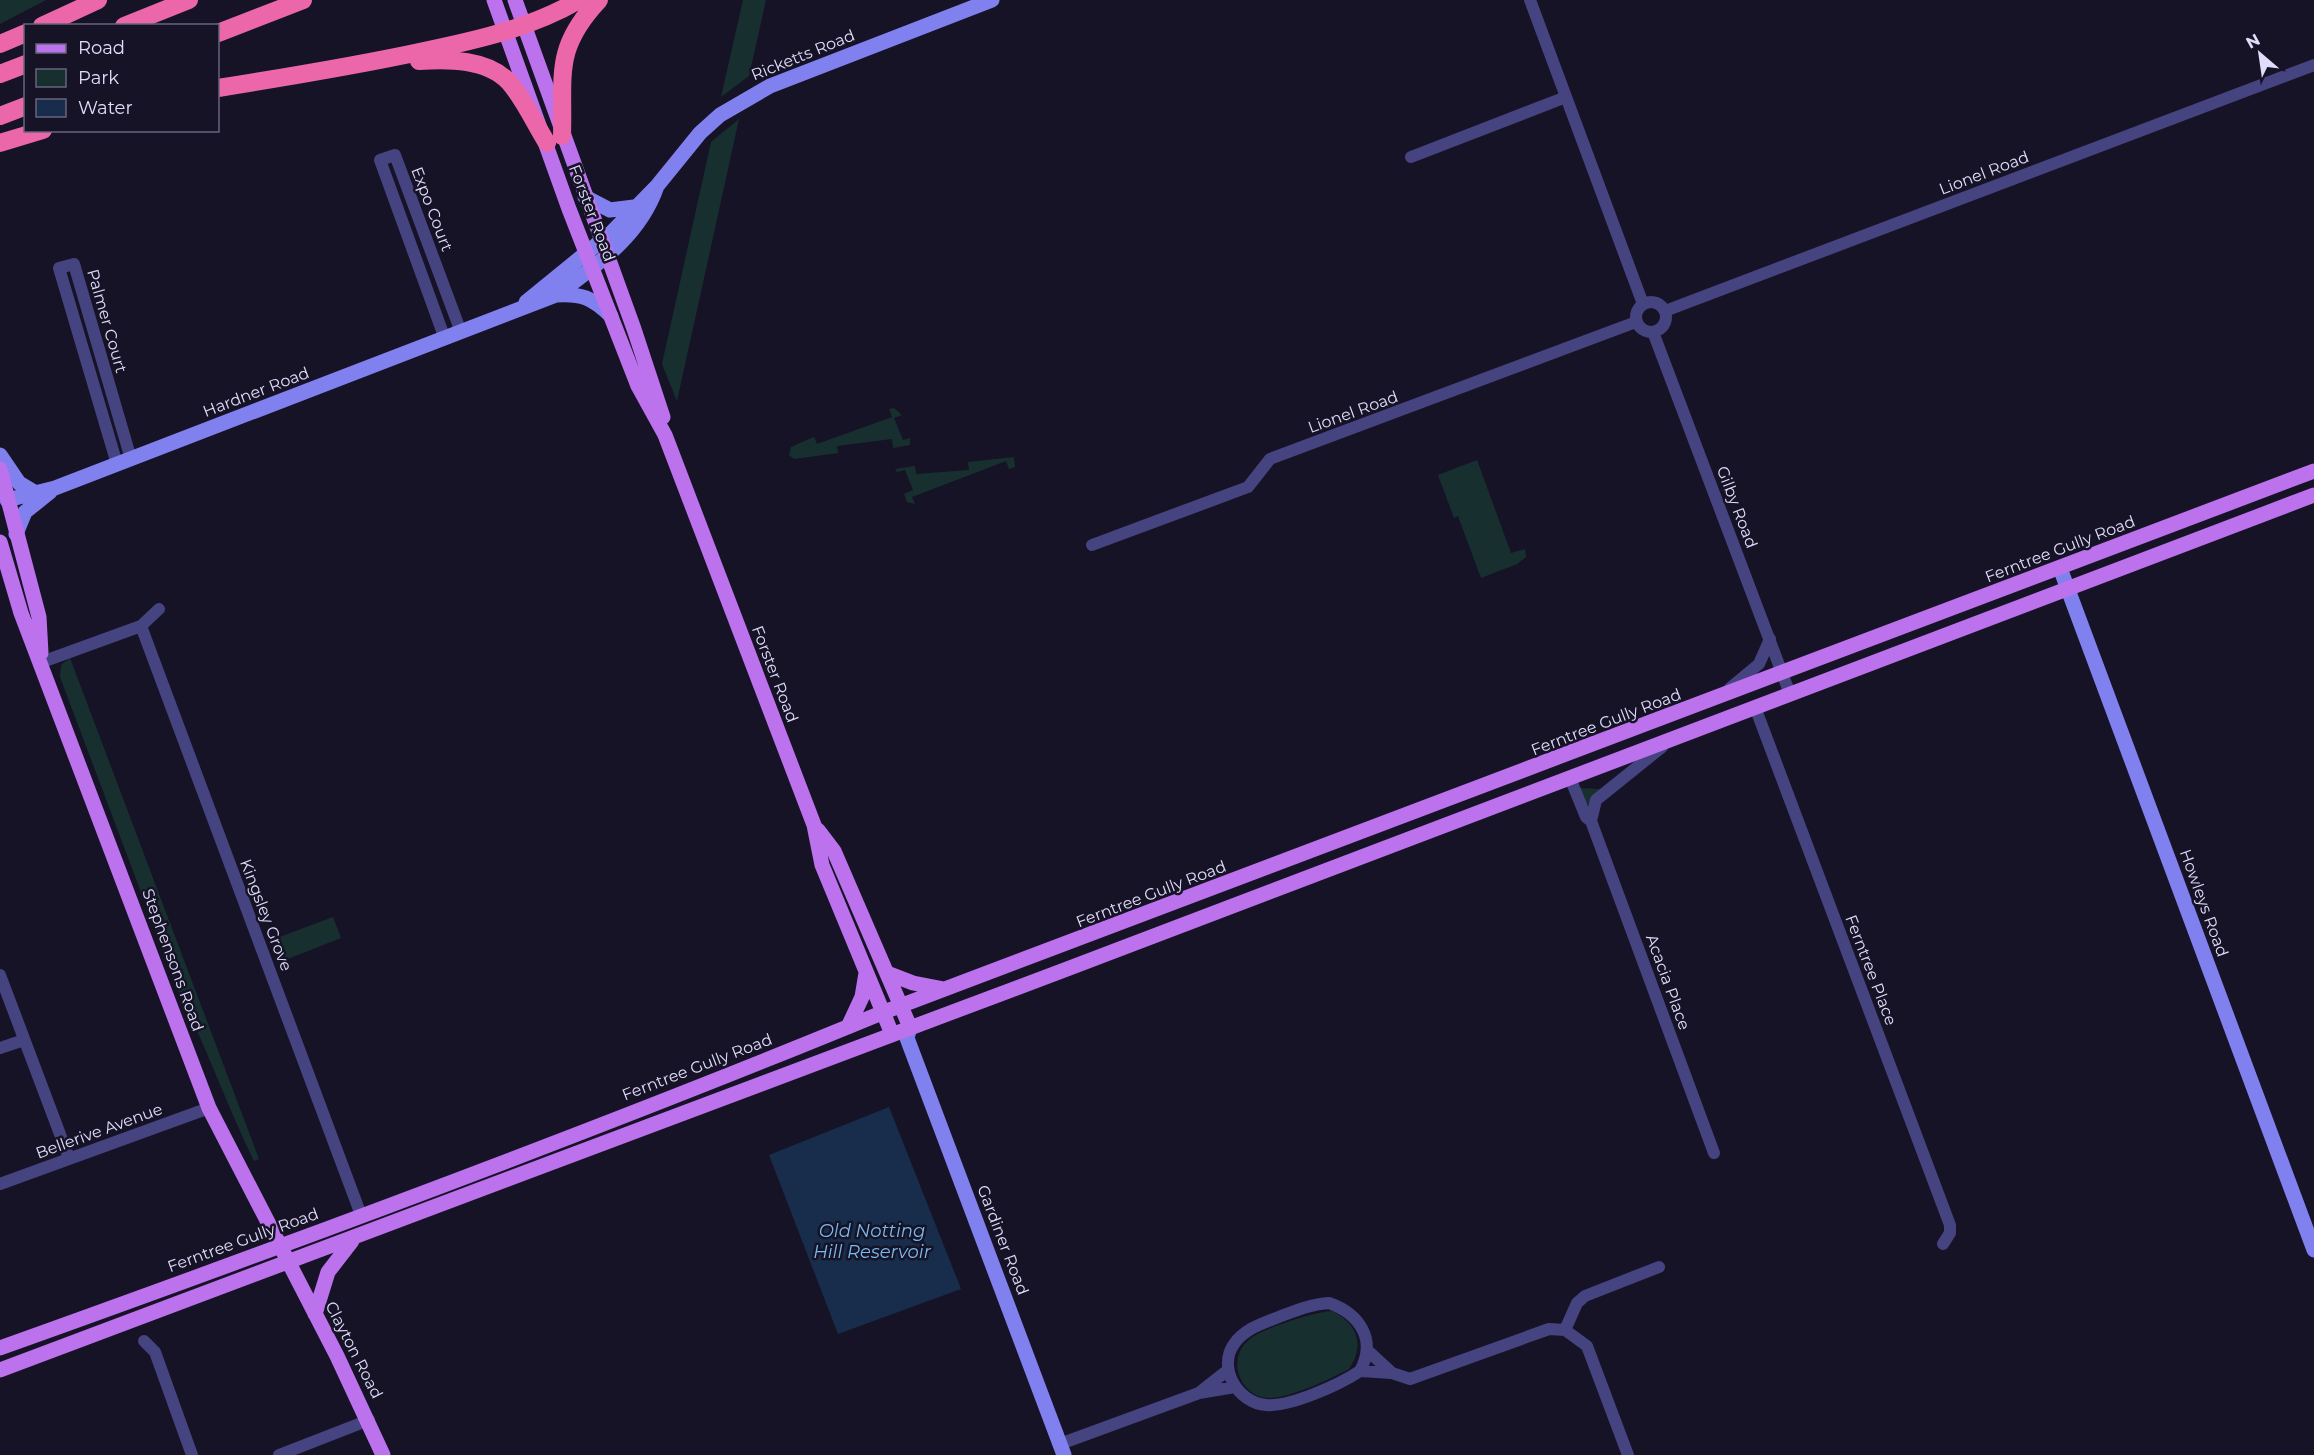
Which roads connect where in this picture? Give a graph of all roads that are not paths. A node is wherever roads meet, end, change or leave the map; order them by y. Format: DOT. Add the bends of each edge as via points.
graph roads {
  1 [pos="98,0"];
  2 [pos="189,0"];
  3 [pos="303,0"];
  4 [pos="494,0"];
  5 [pos="515,0"];
  6 [pos="579,0"];
  7 [pos="599,0"];
  8 [pos="992,0"];
  9 [pos="1530,0"];
  10 [pos="46,24"];
  11 [pos="129,24"];
  12 [pos="525,25"];
  13 [pos="505,32"];
  14 [pos="219,33"];
  15 [pos="24,34"];
  16 [pos="0,44"];
  17 [pos="366,64"];
  18 [pos="24,65"];
  19 [pos="2314,65"];
  20 [pos="0,74"];
  21 [pos="219,88"];
  22 [pos="1566,97"];
  23 [pos="24,107"];
  24 [pos="0,116"];
  25 [pos="37,132"];
  26 [pos="555,139"];
  27 [pos="0,142"];
  28 [pos="1411,157"];
  29 [pos="657,186"];
  30 [pos="585,197"];
  31 [pos="634,207"];
  32 [pos="425,236"];
  33 [pos="411,241"];
  34 [pos="604,249"];
  35 [pos="587,252"];
  36 [pos="594,267"];
  37 [pos="556,296"];
  38 [pos="1643,304"];
  39 [pos="516,309"];
  40 [pos="1665,311"];
  41 [pos="613,318"];
  42 [pos="1636,322"];
  43 [pos="461,332"];
  44 [pos="1653,332"];
  45 [pos="446,339"];
  46 [pos="96,342"];
  47 [pos="81,346"];
  48 [pos="665,435"];
  49 [pos="0,455"];
  50 [pos="124,462"];
  51 [pos="0,469"];
  52 [pos="2314,471"];
  53 [pos="55,488"];
  54 [pos="34,492"];
  55 [pos="2314,495"];
  56 [pos="3,506"];
  57 [pos="16,534"];
  58 [pos="0,542"];
  59 [pos="1092,545"];
  60 [pos="2060,568"];
  61 [pos="2067,588"];
  62 [pos="159,609"];
  63 [pos="141,626"];
  64 [pos="1770,639"];
  65 [pos="42,662"];
  66 [pos="1783,674"];
  67 [pos="1790,693"];
  68 [pos="1704,704"];
  69 [pos="1755,707"];
  70 [pos="1672,739"];
  71 [pos="1570,777"];
  72 [pos="1591,821"];
  73 [pos="814,825"];
  74 [pos="1254,874"];
  75 [pos="1263,894"];
  76 [pos="866,972"];
  77 [pos="887,973"];
  78 [pos="0,975"];
  79 [pos="949,989"];
  80 [pos="902,1005"];
  81 [pos="884,1012"];
  82 [pos="848,1027"];
  83 [pos="903,1033"];
  84 [pos="24,1040"];
  85 [pos="0,1048"];
  86 [pos="717,1079"];
  87 [pos="724,1097"];
  88 [pos="209,1108"];
  89 [pos="1714,1153"];
  90 [pos="69,1158"];
  91 [pos="456,1179"];
  92 [pos="0,1184"];
  93 [pos="463,1198"];
  94 [pos="361,1215"];
  95 [pos="353,1239"];
  96 [pos="1943,1244"];
  97 [pos="278,1246"];
  98 [pos="2314,1250"];
  99 [pos="287,1264"];
  100 [pos="1659,1267"];
  101 [pos="315,1314"];
  102 [pos="1565,1330"];
  103 [pos="144,1341"];
  104 [pos="0,1348"];
  105 [pos="1367,1350"];
  106 [pos="0,1370"];
  107 [pos="1228,1370"];
  108 [pos="1360,1371"];
  109 [pos="1392,1373"];
  110 [pos="1234,1387"];
  111 [pos="1199,1393"];
  112 [pos="369,1420"];
  113 [pos="1062,1450"];
  114 [pos="192,1455"];
  115 [pos="279,1455"];
  116 [pos="383,1455"];
  117 [pos="1628,1455"];
  1 -- 10 [label="highway"];
  2 -- 11 [label="highway"];
  3 -- 14 [label="highway"];
  4 -- 13 [label="main road, Forster Road"];
  5 -- 12 [label="main road, Forster Road"];
  6 -- 12 [label="highway"];
  7 -- 26 [label="highway" via="580,22 566,52"];
  8 -- 29 [label="street, Ricketts Road" via="743,99 700,133"];
  9 -- 22 [label="street"];
  12 -- 13 [label="highway"];
  12 -- 26 [label="main road, Forster Road"];
  13 -- 17 [label="highway"];
  13 -- 26 [label="main road, Forster Road"];
  15 -- 16 [label="highway"];
  17 -- 21 [label="highway"];
  17 -- 26 [label="highway" via="435,60 482,66 509,82"];
  18 -- 20 [label="highway"];
  19 -- 40 [label="street, Lionel Road"];
  22 -- 28 [label="street"];
  22 -- 38 [label="street"];
  23 -- 24 [label="highway"];
  25 -- 27 [label="highway"];
  26 -- 30 [label="main road, Forster Road"];
  26 -- 35 [label="main road, Forster Road"];
  29 -- 31 [label="street, Ricketts Road"];
  29 -- 34 [label="street, Ricketts Road" via="650,207 636,227"];
  30 -- 31 [label="street" via="610,210"];
  30 -- 34 [label="main road, Forster Road"];
  31 -- 34 [label="street, Ricketts Road"];
  32 -- 33 [label="street"];
  32 -- 33 [label="street, Expo Court" via="394,154 380,160"];
  32 -- 43 [label="street, Expo Court"];
  33 -- 45 [label="street, Expo Court"];
  34 -- 35 [label="street, Hardner Road"];
  34 -- 36 [label="street, Hardner Road"];
  34 -- 48 [label="main road, Forster Road" via="656,395"];
  35 -- 36 [label="main road, Forster Road"];
  35 -- 39 [label="street, Hardner Road"];
  36 -- 37 [label="street, Hardner Road"];
  36 -- 41 [label="main road, Forster Road"];
  37 -- 39 [label="street, Hardner Road"];
  37 -- 41 [label="street" via="584,295"];
  38 -- 40 [label="street" via="1653,302"];
  38 -- 42 [label="street" via="1636,312"];
  39 -- 43 [label="street, Hardner Road"];
  40 -- 44 [label="street" via="1663,327"];
  41 -- 48 [label="main road, Forster Road" via="638,386"];
  42 -- 44 [label="street" via="1643,330"];
  42 -- 59 [label="street, Lionel Road" via="1270,459 1248,487"];
  43 -- 45 [label="street, Hardner Road"];
  44 -- 64 [label="street, Gilby Road"];
  45 -- 50 [label="street, Hardner Road"];
  46 -- 47 [label="street"];
  46 -- 47 [label="street, Palmer Court" via="74,264 59,268"];
  46 -- 50 [label="street, Palmer Court"];
  47 -- 50 [label="street, Palmer Court"];
  48 -- 73 [label="main road, Forster Road"];
  49 -- 54 [label="street" via="19,483"];
  50 -- 53 [label="street, Hardner Road"];
  51 -- 56 [label="main road, Stephensons Road"];
  52 -- 60 [label="main road, Ferntree Gully Road"];
  53 -- 54 [label="street, Hardner Road"];
  53 -- 57 [label="street" via="27,509"];
  54 -- 56 [label="street, Hardner Road"];
  55 -- 61 [label="main road"];
  56 -- 57 [label="main road, Stephensons Road"];
  57 -- 65 [label="main road, Stephensons Road" via="39,617"];
  58 -- 65 [label="main road, Stephensons Road" via="21,613"];
  60 -- 61 [label="street, Howleys Road"];
  60 -- 66 [label="main road, Ferntree Gully Road"];
  61 -- 67 [label="main road"];
  61 -- 98 [label="street, Howleys Road"];
  62 -- 63 [label="street"];
  63 -- 65 [label="street"];
  63 -- 94 [label="street, Kingsley Grove"];
  64 -- 66 [label="street, Gilby Road"];
  64 -- 68 [label="street" via="1759,664 1741,681"];
  65 -- 88 [label="main road, Stephensons Road"];
  66 -- 67 [label="street, Gilby Road"];
  66 -- 68 [label="main road, Ferntree Gully Road"];
  67 -- 69 [label="main road"];
  68 -- 74 [label="main road, Ferntree Gully Road"];
  69 -- 70 [label="main road"];
  69 -- 96 [label="street, Ferntree Place" via="1950,1225"];
  70 -- 71 [label="main road"];
  70 -- 72 [label="street" via="1596,800"];
  71 -- 72 [label="street, Acacia Place"];
  71 -- 75 [label="main road"];
  72 -- 89 [label="street, Acacia Place"];
  73 -- 76 [label="main road, Forster Road" via="822,865"];
  73 -- 77 [label="main road, Forster Road" via="834,851"];
  74 -- 75 [label="main road"];
  74 -- 79 [label="main road, Ferntree Gully Road"];
  75 -- 83 [label="main road"];
  76 -- 81 [label="main road, Forster Road"];
  76 -- 82 [label="main road" via="862,996"];
  77 -- 79 [label="main road" via="913,983"];
  77 -- 80 [label="main road, Forster Road"];
  78 -- 84 [label="street"];
  79 -- 80 [label="main road, Ferntree Gully Road"];
  80 -- 81 [label="main road, Ferntree Gully Road"];
  80 -- 83 [label="main road, Forster Road"];
  81 -- 82 [label="main road, Ferntree Gully Road"];
  81 -- 83 [label="main road, Forster Road"];
  82 -- 86 [label="main road, Ferntree Gully Road"];
  83 -- 87 [label="main road"];
  83 -- 113 [label="street, Gardiner Road"];
  84 -- 85 [label="street"];
  84 -- 90 [label="street"];
  86 -- 87 [label="main road"];
  86 -- 91 [label="main road, Ferntree Gully Road"];
  87 -- 93 [label="main road"];
  88 -- 90 [label="street, Bellerive Avenue"];
  88 -- 97 [label="main road, Stephensons Road"];
  90 -- 92 [label="street, Bellerive Avenue"];
  91 -- 93 [label="main road"];
  91 -- 94 [label="main road, Ferntree Gully Road"];
  93 -- 95 [label="main road"];
  94 -- 97 [label="main road, Ferntree Gully Road"];
  95 -- 99 [label="main road"];
  95 -- 101 [label="main road" via="328,1272"];
  97 -- 99 [label="main road, Stephensons Road"];
  97 -- 104 [label="main road, Ferntree Gully Road"];
  99 -- 101 [label="main road, Clayton Road"];
  99 -- 106 [label="main road"];
  100 -- 102 [label="street" via="1585,1296 1576,1304"];
  101 -- 112 [label="main road, Clayton Road"];
  102 -- 109 [label="street" via="1549,1329 1421,1377 1410,1379"];
  102 -- 117 [label="street" via="1587,1346"];
  103 -- 114 [label="street" via="155,1352"];
  105 -- 107 [label="street" via="1366,1338 1353,1313 1329,1303 1314,1304 1244,1333 1233,1344"];
  105 -- 108 [label="street"];
  105 -- 109 [label="street"];
  107 -- 110 [label="street"];
  107 -- 111 [label="street"];
  108 -- 109 [label="street"];
  108 -- 110 [label="street" via="1281,1404 1252,1402"];
  110 -- 111 [label="street"];
  111 -- 113 [label="street"];
  112 -- 115 [label="street"];
  112 -- 116 [label="main road, Clayton Road"];
}
